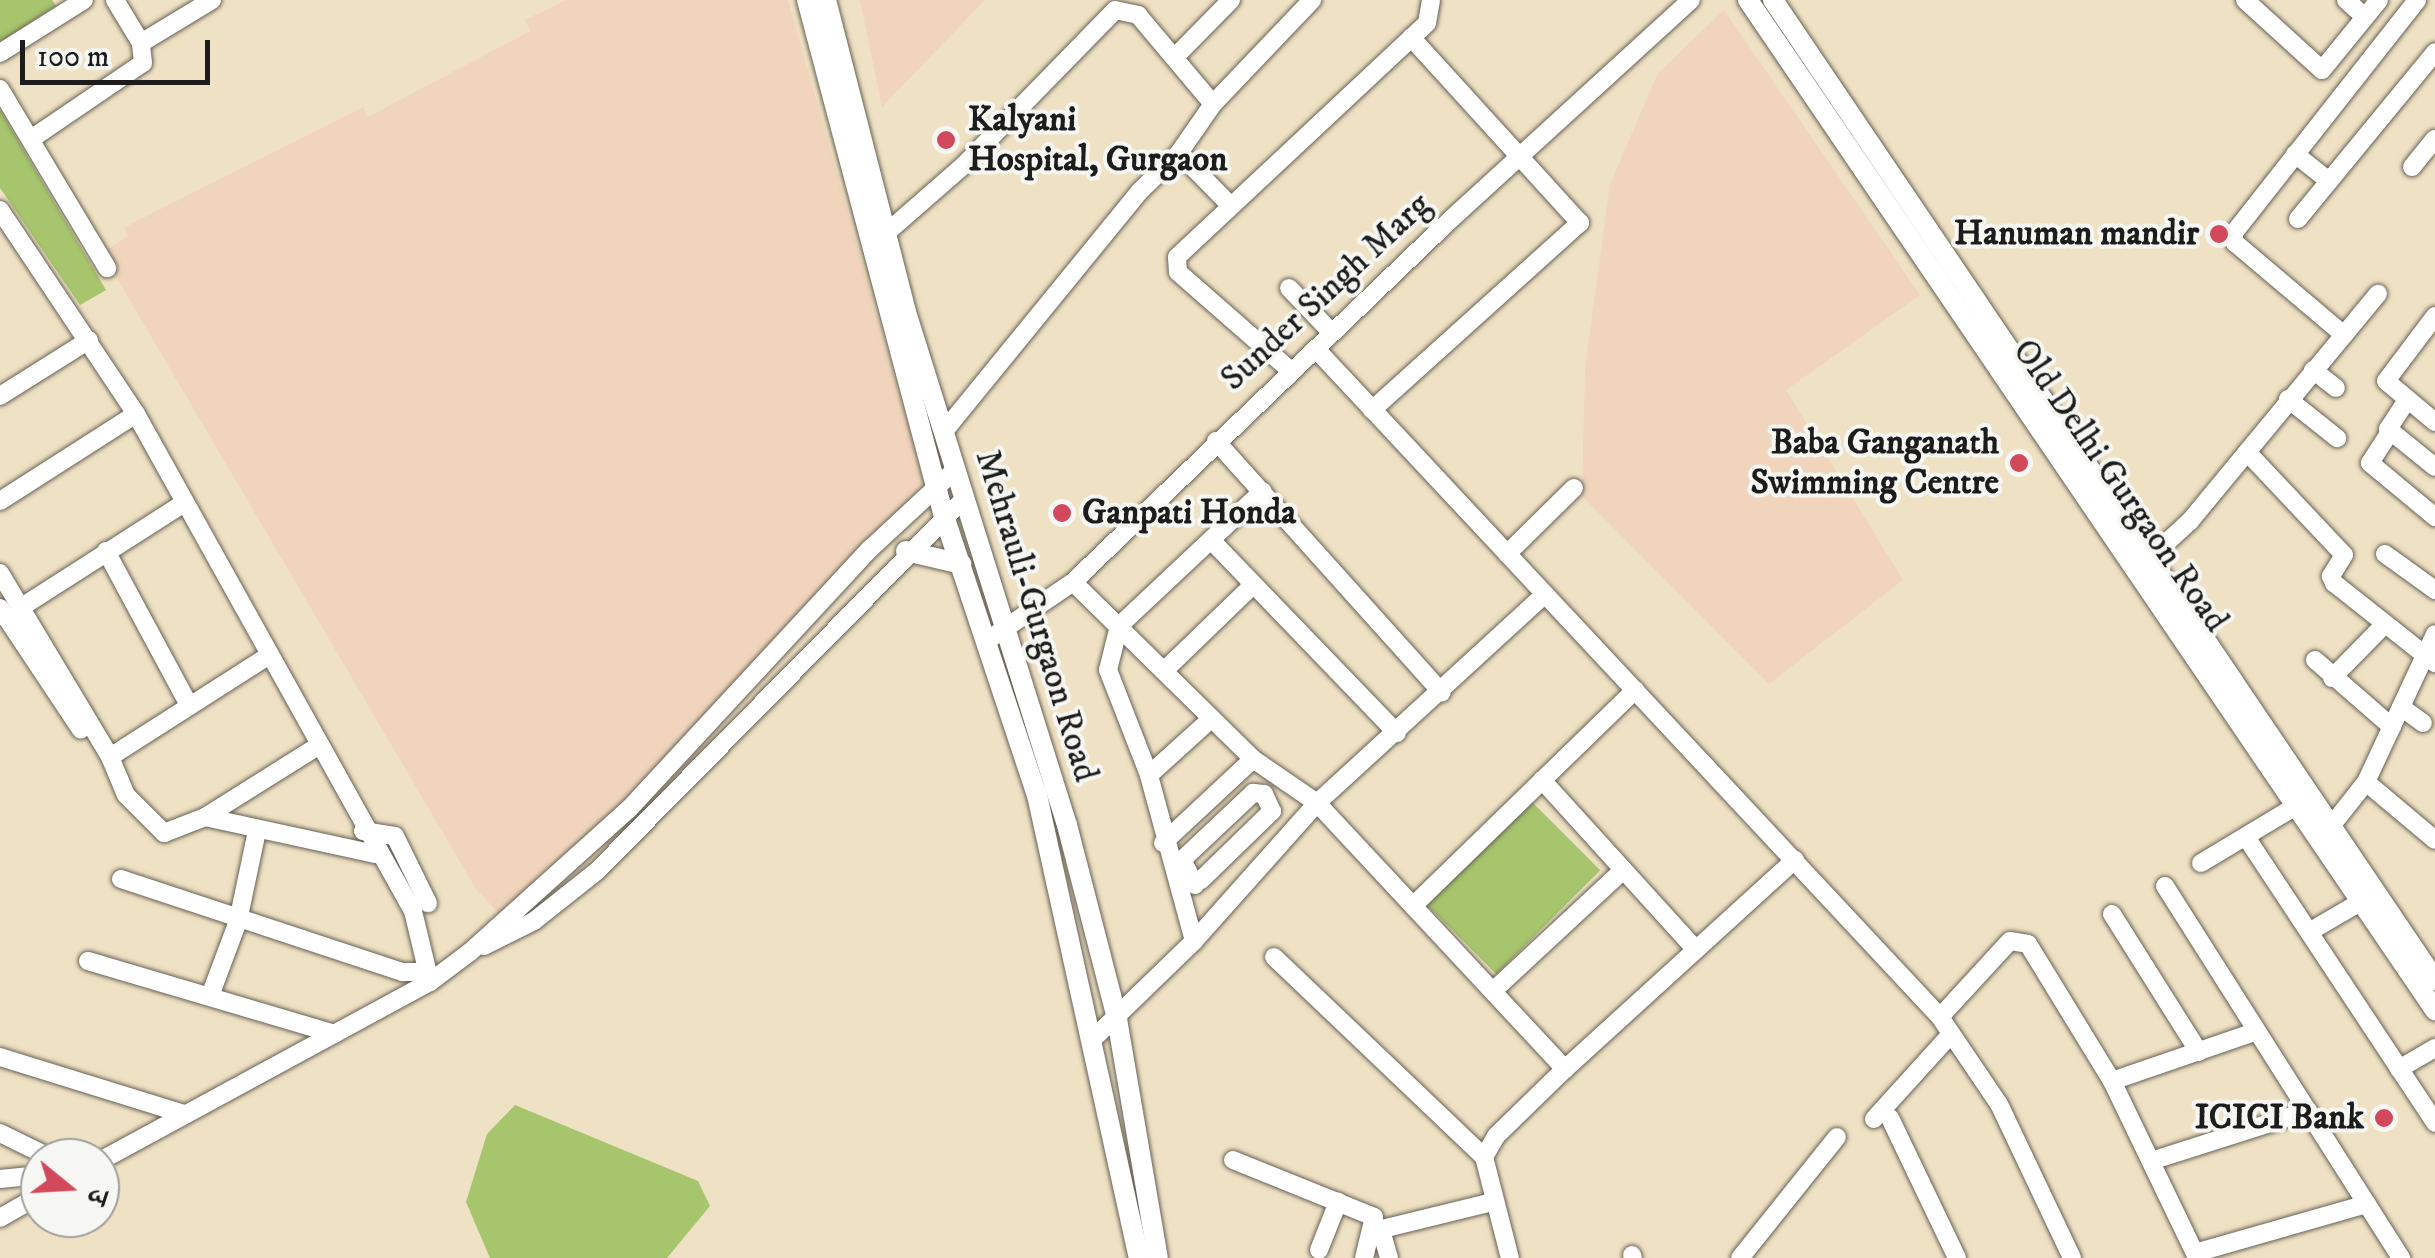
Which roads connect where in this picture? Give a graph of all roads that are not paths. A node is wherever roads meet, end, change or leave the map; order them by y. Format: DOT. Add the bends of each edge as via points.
graph roads {
  1 [pos="115,0"];
  2 [pos="212,0"];
  3 [pos="807,0"];
  4 [pos="826,0"];
  5 [pos="1231,0"];
  6 [pos="1312,0"];
  7 [pos="1431,0"];
  8 [pos="1691,0"];
  9 [pos="1748,0"];
  10 [pos="2245,0"];
  11 [pos="2346,0"];
  12 [pos="2378,0"];
  13 [pos="2417,0"];
  14 [pos="73,3"];
  15 [pos="1782,4"];
  16 [pos="2365,17"];
  17 [pos="1411,37"];
  18 [pos="140,43"];
  19 [pos="2435,52"];
  20 [pos="0,53"];
  21 [pos="1176,58"];
  22 [pos="0,89"];
  23 [pos="1213,104"];
  24 [pos="30,139"];
  25 [pos="2435,139"];
  26 [pos="1179,153"];
  27 [pos="1522,153"];
  28 [pos="2294,154"];
  29 [pos="2412,166"];
  30 [pos="2328,181"];
  31 [pos="1228,203"];
  32 [pos="0,210"];
  33 [pos="2298,219"];
  34 [pos="885,234"];
  35 [pos="107,268"];
  36 [pos="1289,288"];
  37 [pos="2378,294"];
  38 [pos="1973,313"];
  39 [pos="2435,316"];
  40 [pos="1332,333"];
  41 [pos="2344,335"];
  42 [pos="2428,338"];
  43 [pos="89,340"];
  44 [pos="1316,349"];
  45 [pos="2313,370"];
  46 [pos="1291,371"];
  47 [pos="2336,388"];
  48 [pos="0,396"];
  49 [pos="2288,400"];
  50 [pos="2407,400"];
  51 [pos="1372,410"];
  52 [pos="136,414"];
  53 [pos="2435,422"];
  54 [pos="944,430"];
  55 [pos="2390,432"];
  56 [pos="2337,438"];
  57 [pos="1216,441"];
  58 [pos="2247,452"];
  59 [pos="2435,467"];
  60 [pos="955,470"];
  61 [pos="936,484"];
  62 [pos="1574,488"];
  63 [pos="1262,491"];
  64 [pos="963,500"];
  65 [pos="0,501"];
  66 [pos="184,503"];
  67 [pos="944,513"];
  68 [pos="2435,516"];
  69 [pos="1211,540"];
  70 [pos="106,551"];
  71 [pos="906,551"];
  72 [pos="1507,554"];
  73 [pos="2385,554"];
  74 [pos="962,564"];
  75 [pos="2143,564"];
  76 [pos="0,573"];
  77 [pos="1073,582"];
  78 [pos="1253,585"];
  79 [pos="2435,590"];
  80 [pos="1545,594"];
  81 [pos="0,608"];
  82 [pos="20,608"];
  83 [pos="1119,626"];
  84 [pos="2382,626"];
  85 [pos="997,634"];
  86 [pos="2435,634"];
  87 [pos="268,656"];
  88 [pos="2430,659"];
  89 [pos="2315,660"];
  90 [pos="1167,668"];
  91 [pos="2332,678"];
  92 [pos="1635,690"];
  93 [pos="1442,693"];
  94 [pos="2239,701"];
  95 [pos="188,703"];
  96 [pos="2400,707"];
  97 [pos="1212,719"];
  98 [pos="2422,723"];
  99 [pos="2392,727"];
  100 [pos="1397,732"];
  101 [pos="320,746"];
  102 [pos="1254,758"];
  103 [pos="113,764"];
  104 [pos="1149,776"];
  105 [pos="1284,776"];
  106 [pos="1542,780"];
  107 [pos="2366,782"];
  108 [pos="1264,794"];
  109 [pos="1316,802"];
  110 [pos="2296,806"];
  111 [pos="205,817"];
  112 [pos="2332,825"];
  113 [pos="258,831"];
  114 [pos="363,832"];
  115 [pos="2246,837"];
  116 [pos="2435,840"];
  117 [pos="1164,843"];
  118 [pos="375,854"];
  119 [pos="1795,860"];
  120 [pos="2201,863"];
  121 [pos="1624,870"];
  122 [pos="121,879"];
  123 [pos="1198,882"];
  124 [pos="2165,886"];
  125 [pos="1180,898"];
  126 [pos="2362,901"];
  127 [pos="1226,902"];
  128 [pos="428,903"];
  129 [pos="1413,906"];
  130 [pos="2112,914"];
  131 [pos="238,921"];
  132 [pos="2309,932"];
  133 [pos="1194,941"];
  134 [pos="1696,950"];
  135 [pos="470,952"];
  136 [pos="1274,957"];
  137 [pos="88,961"];
  138 [pos="429,977"];
  139 [pos="2435,980"];
  140 [pos="1493,991"];
  141 [pos="210,996"];
  142 [pos="2435,1010"];
  143 [pos="1940,1018"];
  144 [pos="1117,1019"];
  145 [pos="2257,1031"];
  146 [pos="334,1034"];
  147 [pos="1951,1034"];
  148 [pos="1095,1037"];
  149 [pos="2435,1048"];
  150 [pos="2199,1052"];
  151 [pos="0,1057"];
  152 [pos="2399,1068"];
  153 [pos="1566,1069"];
  154 [pos="2112,1081"];
  155 [pos="2308,1111"];
  156 [pos="184,1114"];
  157 [pos="2435,1124"];
  158 [pos="1836,1137"];
  159 [pos="120,1150"];
  160 [pos="1484,1157"];
  161 [pos="1233,1160"];
  162 [pos="2151,1161"];
  163 [pos="1338,1202"];
  164 [pos="1492,1202"];
  165 [pos="2367,1204"];
  166 [pos="1377,1230"];
  167 [pos="1319,1250"];
  168 [pos="2196,1256"];
  169 [pos="1139,1258"];
  170 [pos="1158,1258"];
  171 [pos="1364,1258"];
  172 [pos="1389,1258"];
  173 [pos="1510,1258"];
  174 [pos="1740,1258"];
  175 [pos="1956,1258"];
  176 [pos="2072,1258"];
  177 [pos="2401,1258"];
  1 -- 18 [label="street"];
  2 -- 18 [label="street"];
  3 -- 61 [label="main road, Mehrauli-Gurgaon Road"];
  4 -- 34 [label="main road, Mehrauli-Gurgaon Road"];
  5 -- 21 [label="street"];
  6 -- 23 [label="street"];
  7 -- 17 [label="street" via="1427,23"];
  8 -- 27 [label="street, Sunder Singh Marg"];
  9 -- 38 [label="main road, Old Delhi Gurgaon Road"];
  10 -- 16 [label="street" via="2322,70"];
  11 -- 16 [label="street"];
  12 -- 16 [label="street"];
  13 -- 28 [label="street"];
  14 -- 20 [label="street"];
  15 -- 38 [label="main road, Old Delhi Gurgaon Road"];
  17 -- 27 [label="street"];
  17 -- 31 [label="street"];
  18 -- 24 [label="street" via="138,70"];
  19 -- 30 [label="street"];
  21 -- 23 [label="street"];
  21 -- 34 [label="street" via="1138,15 1115,10"];
  22 -- 24 [label="street"];
  23 -- 26 [label="street"];
  24 -- 35 [label="street"];
  25 -- 29 [label="street"];
  26 -- 31 [label="street"];
  26 -- 54 [label="street"];
  27 -- 40 [label="street, Sunder Singh Marg"];
  27 -- 51 [label="street" via="1580,223"];
  28 -- 30 [label="street"];
  28 -- 41 [label="street" via="2233,239"];
  30 -- 33 [label="street"];
  31 -- 46 [label="street" via="1177,257 1178,272"];
  32 -- 43 [label="street"];
  34 -- 54 [label="main road, Mehrauli-Gurgaon Road"];
  36 -- 40 [label="street"];
  37 -- 41 [label="street"];
  38 -- 75 [label="main road, Old Delhi Gurgaon Road"];
  39 -- 42 [label="street"];
  40 -- 44 [label="street, Sunder Singh Marg"];
  41 -- 45 [label="street"];
  42 -- 50 [label="street" via="2386,378"];
  43 -- 48 [label="street"];
  43 -- 52 [label="street"];
  44 -- 46 [label="street, Sunder Singh Marg"];
  44 -- 51 [label="street"];
  45 -- 47 [label="street"];
  45 -- 49 [label="street"];
  46 -- 57 [label="street, Sunder Singh Marg"];
  49 -- 56 [label="street"];
  49 -- 58 [label="street"];
  50 -- 53 [label="street"];
  50 -- 55 [label="street"];
  51 -- 72 [label="street"];
  52 -- 65 [label="street"];
  52 -- 66 [label="street"];
  54 -- 60 [label="main road, Mehrauli-Gurgaon Road"];
  55 -- 59 [label="street"];
  55 -- 68 [label="street" via="2370,463"];
  57 -- 63 [label="street"];
  57 -- 77 [label="street, Sunder Singh Marg"];
  58 -- 75 [label="street"];
  58 -- 84 [label="street" via="2344,555 2331,579"];
  60 -- 61 [label="street"];
  60 -- 64 [label="main road, Mehrauli-Gurgaon Road"];
  61 -- 67 [label="main road, Mehrauli-Gurgaon Road"];
  61 -- 135 [label="street" via="629,809"];
  62 -- 72 [label="street"];
  63 -- 69 [label="street"];
  63 -- 93 [label="street"];
  64 -- 67 [label="street"];
  64 -- 85 [label="main road, Mehrauli-Gurgaon Road"];
  66 -- 70 [label="street"];
  66 -- 87 [label="street"];
  67 -- 71 [label="street"];
  67 -- 74 [label="main road, Mehrauli-Gurgaon Road"];
  69 -- 78 [label="street"];
  69 -- 83 [label="street"];
  70 -- 82 [label="street"];
  70 -- 95 [label="street"];
  71 -- 74 [label="main road"];
  71 -- 135 [label="street" via="598,871 534,921"];
  72 -- 80 [label="street"];
  73 -- 79 [label="street"];
  74 -- 85 [label="main road, Mehrauli-Gurgaon Road"];
  75 -- 94 [label="main road, Old Delhi Gurgaon Road"];
  76 -- 82 [label="street"];
  77 -- 83 [label="street" via="1086,602"];
  77 -- 85 [label="street, Sunder Singh Marg"];
  78 -- 90 [label="street"];
  78 -- 100 [label="street"];
  80 -- 92 [label="street"];
  80 -- 93 [label="street"];
  81 -- 103 [label="street" via="104,765"];
  82 -- 103 [label="street"];
  83 -- 90 [label="street"];
  83 -- 104 [label="street" via="1109,677"];
  84 -- 88 [label="street"];
  84 -- 91 [label="street"];
  85 -- 144 [label="main road, Mehrauli-Gurgaon Road" via="1067,825"];
  85 -- 148 [label="main road, Mehrauli-Gurgaon Road"];
  86 -- 88 [label="street"];
  87 -- 95 [label="street"];
  87 -- 101 [label="street"];
  88 -- 96 [label="street"];
  89 -- 91 [label="street"];
  90 -- 97 [label="street"];
  91 -- 99 [label="street"];
  92 -- 106 [label="street"];
  92 -- 119 [label="street"];
  93 -- 100 [label="street"];
  94 -- 110 [label="main road, Old Delhi Gurgaon Road"];
  94 -- 112 [label="main road, Old Delhi Gurgaon Road"];
  95 -- 103 [label="street"];
  96 -- 98 [label="street"];
  96 -- 99 [label="street"];
  97 -- 102 [label="street"];
  97 -- 104 [label="street"];
  99 -- 107 [label="street"];
  100 -- 109 [label="street"];
  101 -- 111 [label="street"];
  101 -- 114 [label="street"];
  102 -- 105 [label="street"];
  102 -- 117 [label="street"];
  103 -- 111 [label="street" via="126,796 164,834"];
  104 -- 117 [label="street"];
  105 -- 108 [label="street"];
  105 -- 109 [label="street"];
  106 -- 121 [label="street"];
  106 -- 129 [label="street"];
  107 -- 112 [label="street"];
  107 -- 116 [label="street"];
  108 -- 123 [label="street" via="1272,811"];
  108 -- 123 [label="street" via="1253,794 1182,860"];
  109 -- 127 [label="street"];
  109 -- 129 [label="street"];
  110 -- 115 [label="street"];
  110 -- 126 [label="main road, Old Delhi Gurgaon Road"];
  111 -- 113 [label="street"];
  112 -- 139 [label="main road, Old Delhi Gurgaon Road"];
  113 -- 118 [label="street"];
  113 -- 131 [label="street"];
  114 -- 118 [label="street"];
  114 -- 128 [label="street" via="394,836"];
  115 -- 120 [label="street"];
  115 -- 132 [label="street"];
  117 -- 125 [label="street"];
  118 -- 138 [label="street" via="419,925"];
  119 -- 134 [label="street"];
  119 -- 143 [label="street"];
  121 -- 134 [label="street"];
  121 -- 140 [label="street"];
  122 -- 131 [label="street"];
  123 -- 125 [label="street"];
  123 -- 127 [label="street"];
  124 -- 145 [label="street"];
  125 -- 133 [label="street"];
  126 -- 132 [label="street"];
  126 -- 142 [label="main road, Old Delhi Gurgaon Road"];
  127 -- 133 [label="street"];
  129 -- 140 [label="street"];
  130 -- 150 [label="street"];
  131 -- 138 [label="street"];
  131 -- 141 [label="street"];
  132 -- 152 [label="street"];
  133 -- 144 [label="street"];
  134 -- 153 [label="street"];
  135 -- 138 [label="street"];
  136 -- 160 [label="street"];
  137 -- 141 [label="street"];
  138 -- 146 [label="street"];
  140 -- 153 [label="street"];
  141 -- 146 [label="street"];
  143 -- 147 [label="street"];
  143 -- 154 [label="street" via="2010,941 2019,940 2028,944"];
  144 -- 148 [label="street"];
  144 -- 170 [label="main road, Mehrauli-Gurgaon Road"];
  145 -- 150 [label="street"];
  145 -- 155 [label="street"];
  146 -- 156 [label="street"];
  147 -- 175 [label="street" via="1882,1119"];
  147 -- 176 [label="street" via="1999,1104"];
  148 -- 169 [label="main road, Mehrauli-Gurgaon Road"];
  149 -- 152 [label="street"];
  150 -- 154 [label="street"];
  151 -- 156 [label="street"];
  152 -- 157 [label="street"];
  153 -- 160 [label="street" via="1496,1136"];
  154 -- 162 [label="street"];
  155 -- 162 [label="street"];
  155 -- 165 [label="street"];
  156 -- 159 [label="street"];
  158 -- 174 [label="street"];
  160 -- 164 [label="street"];
  161 -- 163 [label="street"];
  162 -- 168 [label="street"];
  163 -- 166 [label="street" via="1374,1216"];
  163 -- 167 [label="street"];
  164 -- 166 [label="street"];
  164 -- 173 [label="street"];
  165 -- 168 [label="street"];
  165 -- 177 [label="street"];
  166 -- 171 [label="street"];
  166 -- 172 [label="street"];
}
